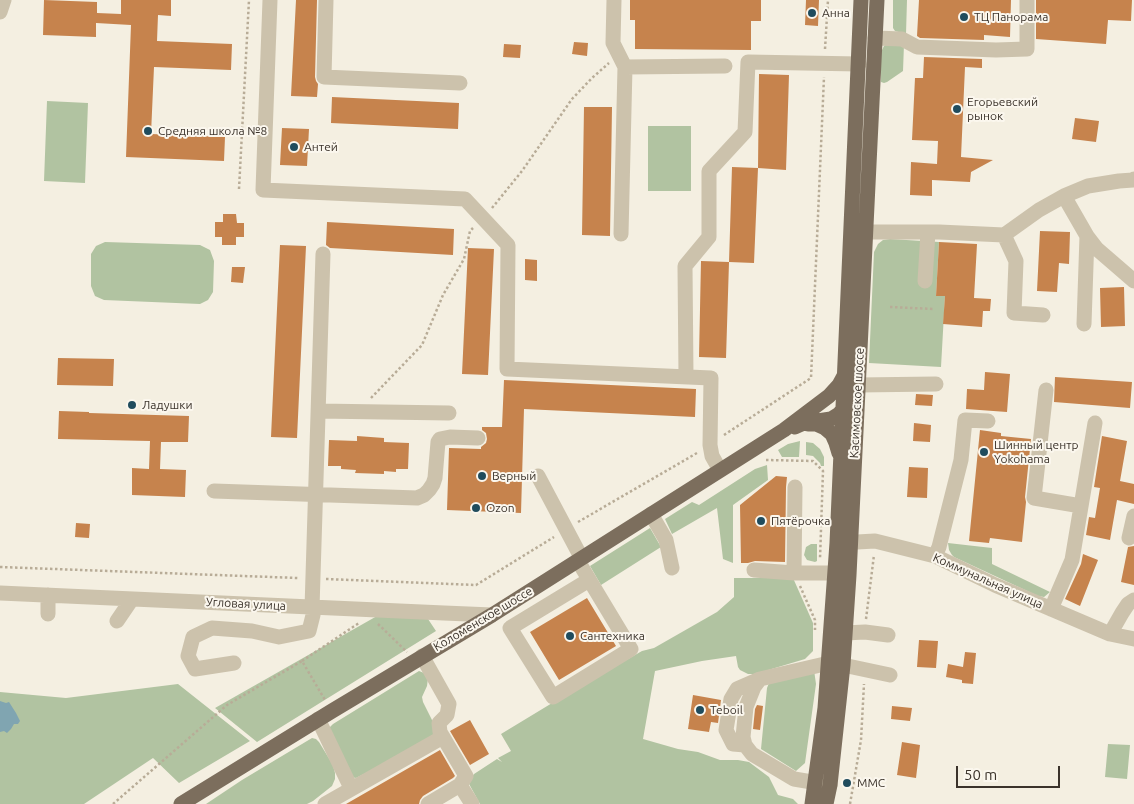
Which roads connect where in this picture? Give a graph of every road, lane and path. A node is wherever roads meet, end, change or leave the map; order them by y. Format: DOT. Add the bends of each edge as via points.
graph roads {
  1 [pos="4,0"];
  2 [pos="249,0"];
  3 [pos="270,0"];
  4 [pos="326,0"];
  5 [pos="614,0"];
  6 [pos="828,0"];
  7 [pos="862,0"];
  8 [pos="877,0"];
  9 [pos="1027,0"];
  10 [pos="0,12"];
  11 [pos="875,38"];
  12 [pos="825,64"];
  13 [pos="859,64"];
  14 [pos="725,66"];
  15 [pos="625,67"];
  16 [pos="460,83"];
  17 [pos="1134,179"];
  18 [pos="239,189"];
  19 [pos="1064,196"];
  20 [pos="859,232"];
  21 [pos="928,232"];
  22 [pos="621,234"];
  23 [pos="1004,235"];
  24 [pos="1087,236"];
  25 [pos="324,254"];
  26 [pos="926,281"];
  27 [pos="1134,281"];
  28 [pos="890,307"];
  29 [pos="934,309"];
  30 [pos="1043,315"];
  31 [pos="1084,324"];
  32 [pos="846,373"];
  33 [pos="686,376"];
  34 [pos="936,384"];
  35 [pos="858,385"];
  36 [pos="1046,390"];
  37 [pos="844,409"];
  38 [pos="319,411"];
  39 [pos="449,414"];
  40 [pos="808,417"];
  41 [pos="988,421"];
  42 [pos="1095,423"];
  43 [pos="478,438"];
  44 [pos="856,442"];
  45 [pos="710,445"];
  46 [pos="759,464"];
  47 [pos="841,466"];
  48 [pos="720,470"];
  49 [pos="538,476"];
  50 [pos="795,487"];
  51 [pos="214,491"];
  52 [pos="316,495"];
  53 [pos="1081,506"];
  54 [pos="651,514"];
  55 [pos="1134,516"];
  56 [pos="566,529"];
  57 [pos="1129,538"];
  58 [pos="844,543"];
  59 [pos="935,556"];
  60 [pos="580,560"];
  61 [pos="0,567"];
  62 [pos="672,568"];
  63 [pos="754,570"];
  64 [pos="794,573"];
  65 [pos="820,573"];
  66 [pos="835,573"];
  67 [pos="313,579"];
  68 [pos="589,580"];
  69 [pos="0,593"];
  70 [pos="48,595"];
  71 [pos="132,599"];
  72 [pos="1134,600"];
  73 [pos="312,608"];
  74 [pos="1052,609"];
  75 [pos="370,613"];
  76 [pos="48,614"];
  77 [pos="492,615"];
  78 [pos="118,621"];
  79 [pos="845,633"];
  80 [pos="1110,634"];
  81 [pos="888,635"];
  82 [pos="1134,639"];
  83 [pos="415,654"];
  84 [pos="302,661"];
  85 [pos="234,663"];
  86 [pos="836,664"];
  87 [pos="890,675"];
  88 [pos="332,711"];
  89 [pos="318,720"];
  90 [pos="443,737"];
  91 [pos="822,784"];
  92 [pos="460,785"];
  93 [pos="351,788"];
  94 [pos="113,804"];
  95 [pos="181,804"];
  96 [pos="325,804"];
  97 [pos="428,804"];
  98 [pos="472,804"];
  99 [pos="812,804"];
  100 [pos="826,804"];
  1 -- 10 [label="street"];
  2 -- 18 [label="path"];
  3 -- 33 [label="street" via="263,190 464,199 508,245 507,369"];
  4 -- 16 [label="street" via="324,77"];
  5 -- 15 [label="street" via="613,43"];
  6 -- 12 [label="path"];
  7 -- 13 [label="main road, Касимовское шоссе"];
  8 -- 11 [label="main road, Касимовское шоссе"];
  9 -- 11 [label="street" via="1027,49 916,47 902,39"];
  11 -- 20 [label="main road, Касимовское шоссе"];
  12 -- 13 [label="street"];
  12 -- 33 [label="street" via="748,62 745,132 708,171 709,237 685,266"];
  12 -- 45 [label="path" via="811,378"];
  13 -- 20 [label="main road, Касимовское шоссе"];
  14 -- 15 [label="street"];
  15 -- 22 [label="street"];
  17 -- 19 [label="street" via="1088,186"];
  19 -- 23 [label="street"];
  19 -- 24 [label="street"];
  20 -- 21 [label="street"];
  20 -- 32 [label="main road, Касимовское шоссе"];
  20 -- 35 [label="main road, Касимовское шоссе"];
  21 -- 23 [label="street"];
  21 -- 26 [label="street"];
  23 -- 30 [label="street" via="1016,261 1014,313"];
  24 -- 27 [label="street"];
  24 -- 31 [label="street"];
  25 -- 38 [label="street"];
  28 -- 29 [label="path"];
  32 -- 37 [label="main road, Касимовское шоссе"];
  32 -- 40 [label="main road, Коломенское шоссе" via="839,386"];
  33 -- 45 [label="street" via="711,378"];
  34 -- 35 [label="street"];
  35 -- 37 [label="main road"];
  35 -- 44 [label="main road, Касимовское шоссе"];
  36 -- 53 [label="street" via="1034,498"];
  37 -- 40 [label="main road, Коломенское шоссе" via="831,419"];
  37 -- 44 [label="main road"];
  37 -- 47 [label="main road, Касимовское шоссе"];
  38 -- 39 [label="street"];
  38 -- 52 [label="street"];
  40 -- 47 [label="main road" via="832,434"];
  40 -- 48 [label="main road, Коломенское шоссе"];
  41 -- 59 [label="street" via="964,420 961,460"];
  42 -- 53 [label="street"];
  43 -- 52 [label="street" via="440,439 433,484 417,498"];
  44 -- 58 [label="main road, Касимовское шоссе"];
  45 -- 48 [label="street"];
  45 -- 56 [label="path"];
  46 -- 65 [label="path" via="767,459 813,461 823,471"];
  47 -- 58 [label="main road, Касимовское шоссе"];
  48 -- 54 [label="main road, Коломенское шоссе"];
  49 -- 56 [label="street"];
  50 -- 64 [label="street"];
  51 -- 52 [label="street"];
  52 -- 67 [label="street"];
  53 -- 74 [label="street" via="1072,560"];
  54 -- 60 [label="main road, Коломенское шоссе"];
  54 -- 62 [label="street" via="666,540"];
  55 -- 57 [label="street"];
  56 -- 60 [label="street"];
  56 -- 67 [label="path" via="476,585"];
  58 -- 59 [label="street, Коммунальная улица" via="875,542"];
  58 -- 66 [label="main road, Касимовское шоссе"];
  58 -- 79 [label="main road, Касимовское шоссе"];
  59 -- 74 [label="street, Коммунальная улица"];
  60 -- 68 [label="street"];
  60 -- 77 [label="main road, Коломенское шоссе"];
  61 -- 67 [label="path"];
  63 -- 64 [label="street"];
  64 -- 65 [label="street"];
  65 -- 66 [label="street"];
  66 -- 86 [label="main road, Касимовское шоссе"];
  67 -- 73 [label="street"];
  68 -- 68 [label="street" via="631,649 552,697 510,628"];
  69 -- 70 [label="street, Угловая улица"];
  70 -- 71 [label="street, Угловая улица"];
  70 -- 76 [label="street"];
  71 -- 73 [label="street, Угловая улица"];
  71 -- 78 [label="street"];
  72 -- 80 [label="street" via="1128,604"];
  73 -- 75 [label="street, Угловая улица"];
  73 -- 85 [label="street" via="309,631 279,637 212,628 193,637 188,656 195,669"];
  74 -- 80 [label="street, Коммунальная улица" via="1081,614"];
  75 -- 77 [label="street, Угловая улица"];
  75 -- 83 [label="path"];
  75 -- 84 [label="path"];
  77 -- 83 [label="main road, Коломенское шоссе"];
  79 -- 81 [label="street"];
  79 -- 86 [label="main road, Касимовское шоссе"];
  80 -- 82 [label="street, Коммунальная улица"];
  83 -- 88 [label="main road, Коломенское шоссе"];
  83 -- 90 [label="street" via="450,704 447,715 439,723"];
  84 -- 88 [label="path"];
  84 -- 94 [label="path" via="227,705"];
  86 -- 87 [label="street"];
  86 -- 91 [label="main road, Касимовское шоссе"];
  86 -- 91 [label="street" via="760,679 746,707 743,737 752,754 794,779"];
  88 -- 89 [label="main road, Коломенское шоссе"];
  89 -- 93 [label="street"];
  89 -- 95 [label="main road, Коломенское шоссе"];
  90 -- 92 [label="street" via="466,776"];
  90 -- 93 [label="street"];
  91 -- 99 [label="main road, Касимовское шоссе"];
  91 -- 100 [label="main road, Касимовское шоссе"];
  92 -- 97 [label="street"];
  92 -- 98 [label="street"];
  93 -- 96 [label="street"];
}
